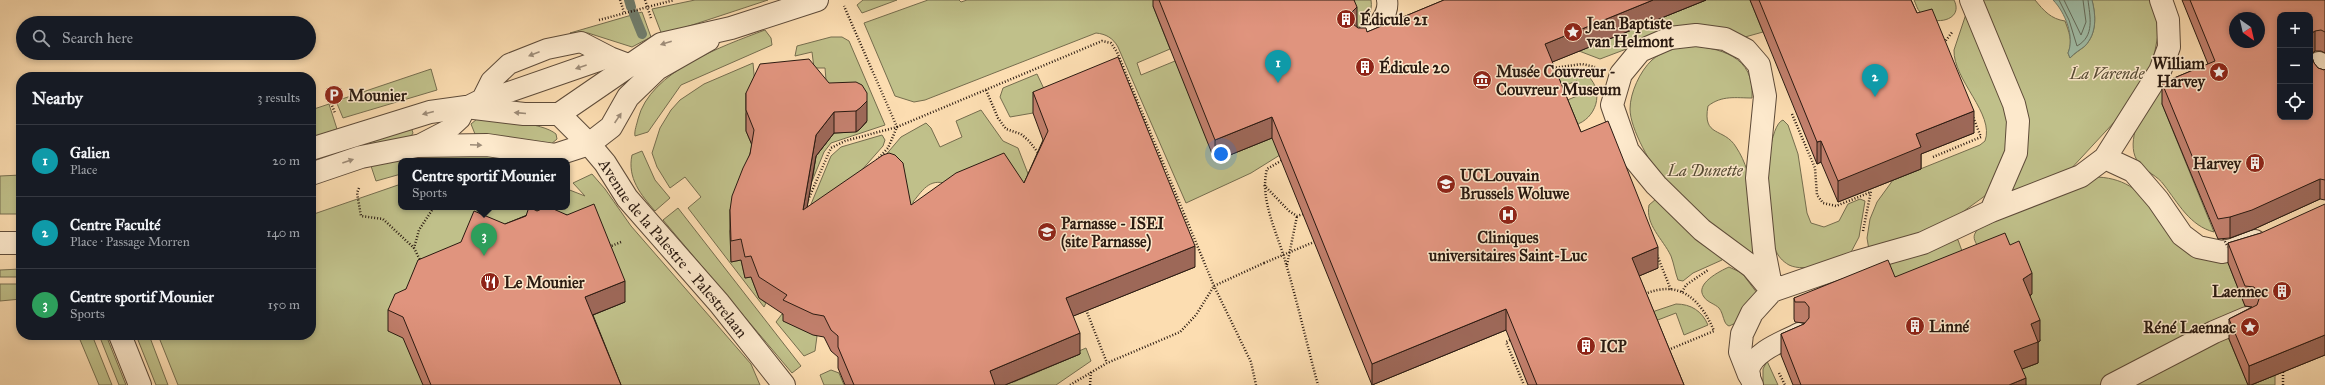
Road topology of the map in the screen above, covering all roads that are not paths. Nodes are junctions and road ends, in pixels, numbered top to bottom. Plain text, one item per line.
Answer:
1 (818, 0) edge
2 (1387, 0) edge
3 (1971, 0) edge
4 (2161, 0) edge
5 (731, 28) junction
6 (1362, 39) edge
7 (610, 57) junction
8 (631, 64) junction
9 (474, 103) junction
10 (559, 114) junction
11 (589, 144) junction
12 (417, 146) junction
13 (316, 147) edge
14 (2105, 158) junction
15 (316, 172) edge
16 (1991, 211) junction
17 (2275, 232) edge
18 (0, 243) edge
19 (16, 243) edge
20 (1772, 291) junction
21 (2246, 318) edge
22 (1799, 333) edge
23 (122, 340) edge
24 (1751, 380) edge
25 (140, 385) edge
26 (784, 385) edge
27 (2112, 385) edge

1 - 5 street
2 - 6 lane
3 - 16 street
4 - 14 street
5 -> 8 street
11 -> 5 street
7 - 8 lane
7 -> 9 lane
7 -> 9 lane
8 - 10 street
10 -> 9 street
9 - 12 lane
9 -> 13 street
10 - 11 street, Avenue de la Palestre - Palestrelaan
12 -> 11 street
11 - 26 street, Avenue de la Palestre - Palestrelaan
15 -> 12 street
14 - 16 street
14 - 17 street
16 - 20 street
18 - 19 street
20 - 20 street
20 - 24 street
21 - 27 street
22 - 24 lane
23 - 25 street

